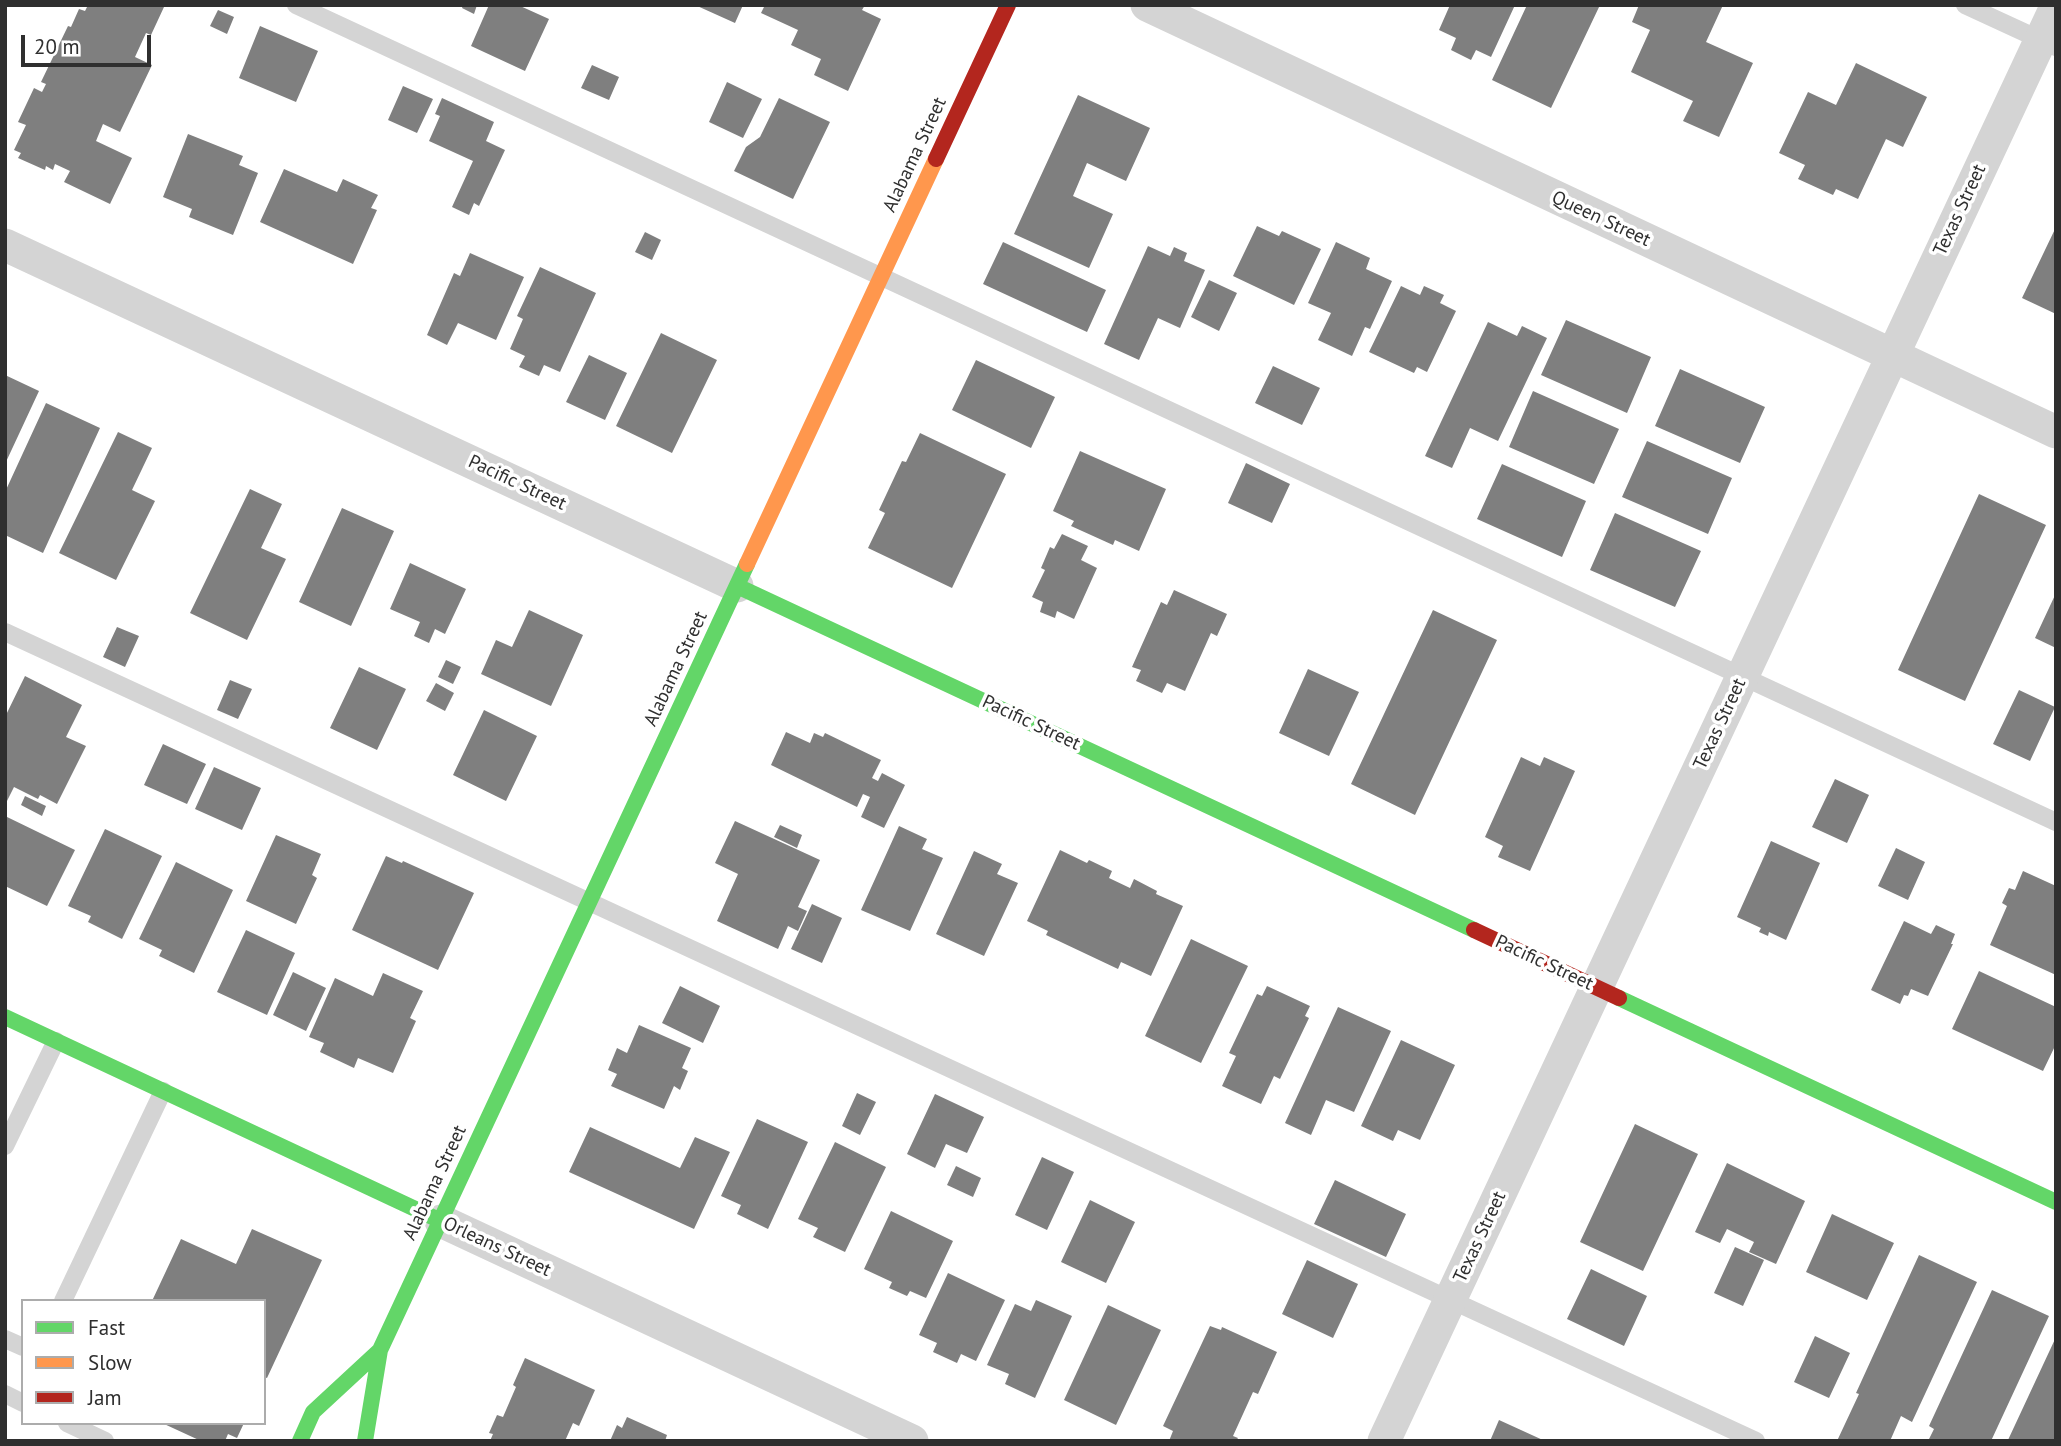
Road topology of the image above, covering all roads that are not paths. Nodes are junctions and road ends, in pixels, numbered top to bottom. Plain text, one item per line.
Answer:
1 (296, 5) edge
2 (1008, 5) edge
3 (1147, 5) edge
4 (1965, 5) edge
5 (2056, 7) edge
6 (2048, 44) edge
7 (5, 245) edge
8 (883, 274) junction
9 (1892, 355) junction
10 (2056, 432) edge
11 (737, 586) junction
12 (5, 632) edge
13 (1743, 674) junction
14 (2056, 822) edge
15 (589, 902) junction
16 (1597, 988) junction
17 (5, 1017) edge
18 (56, 1041) junction
19 (163, 1091) junction
20 (5, 1146) edge
21 (2056, 1202) edge
22 (441, 1221) junction
23 (1451, 1298) junction
24 (64, 1299) edge
25 (5, 1339) edge
26 (21, 1347) edge
27 (380, 1350) junction
28 (5, 1394) edge
29 (21, 1402) edge
30 (71, 1425) edge
31 (105, 1441) edge
32 (300, 1441) edge
33 (365, 1441) edge
34 (912, 1441) edge
35 (1384, 1441) edge
36 (1756, 1441) edge

1 - 8 lane
2 - 8 main road, Alabama Street
3 - 9 street, Queen Street
4 - 6 lane
5 - 6 street, Texas Street
6 - 9 street, Texas Street
7 - 11 street, Pacific Street
8 - 11 main road, Alabama Street
8 - 13 lane
9 - 10 street, Queen Street
9 - 13 street, Texas Street
11 - 15 main road, Alabama Street
11 - 16 main road, Pacific Street
12 - 15 lane
13 - 14 lane
13 - 16 street, Texas Street
15 - 22 main road, Alabama Street
15 - 23 lane
16 - 21 main road, Pacific Street
16 - 23 street, Texas Street
17 - 18 main road, Orleans Street
18 - 19 main road, Orleans Street
18 - 20 lane
19 - 22 main road, Orleans Street
19 - 24 lane
22 - 27 main road, Alabama Street
22 - 34 street, Orleans Street
23 - 35 street, Texas Street
23 - 36 lane
25 - 26 lane
27 - 32 main road, Alabama Street
27 - 33 main road, Alabama Street
28 - 29 lane
30 - 31 lane

